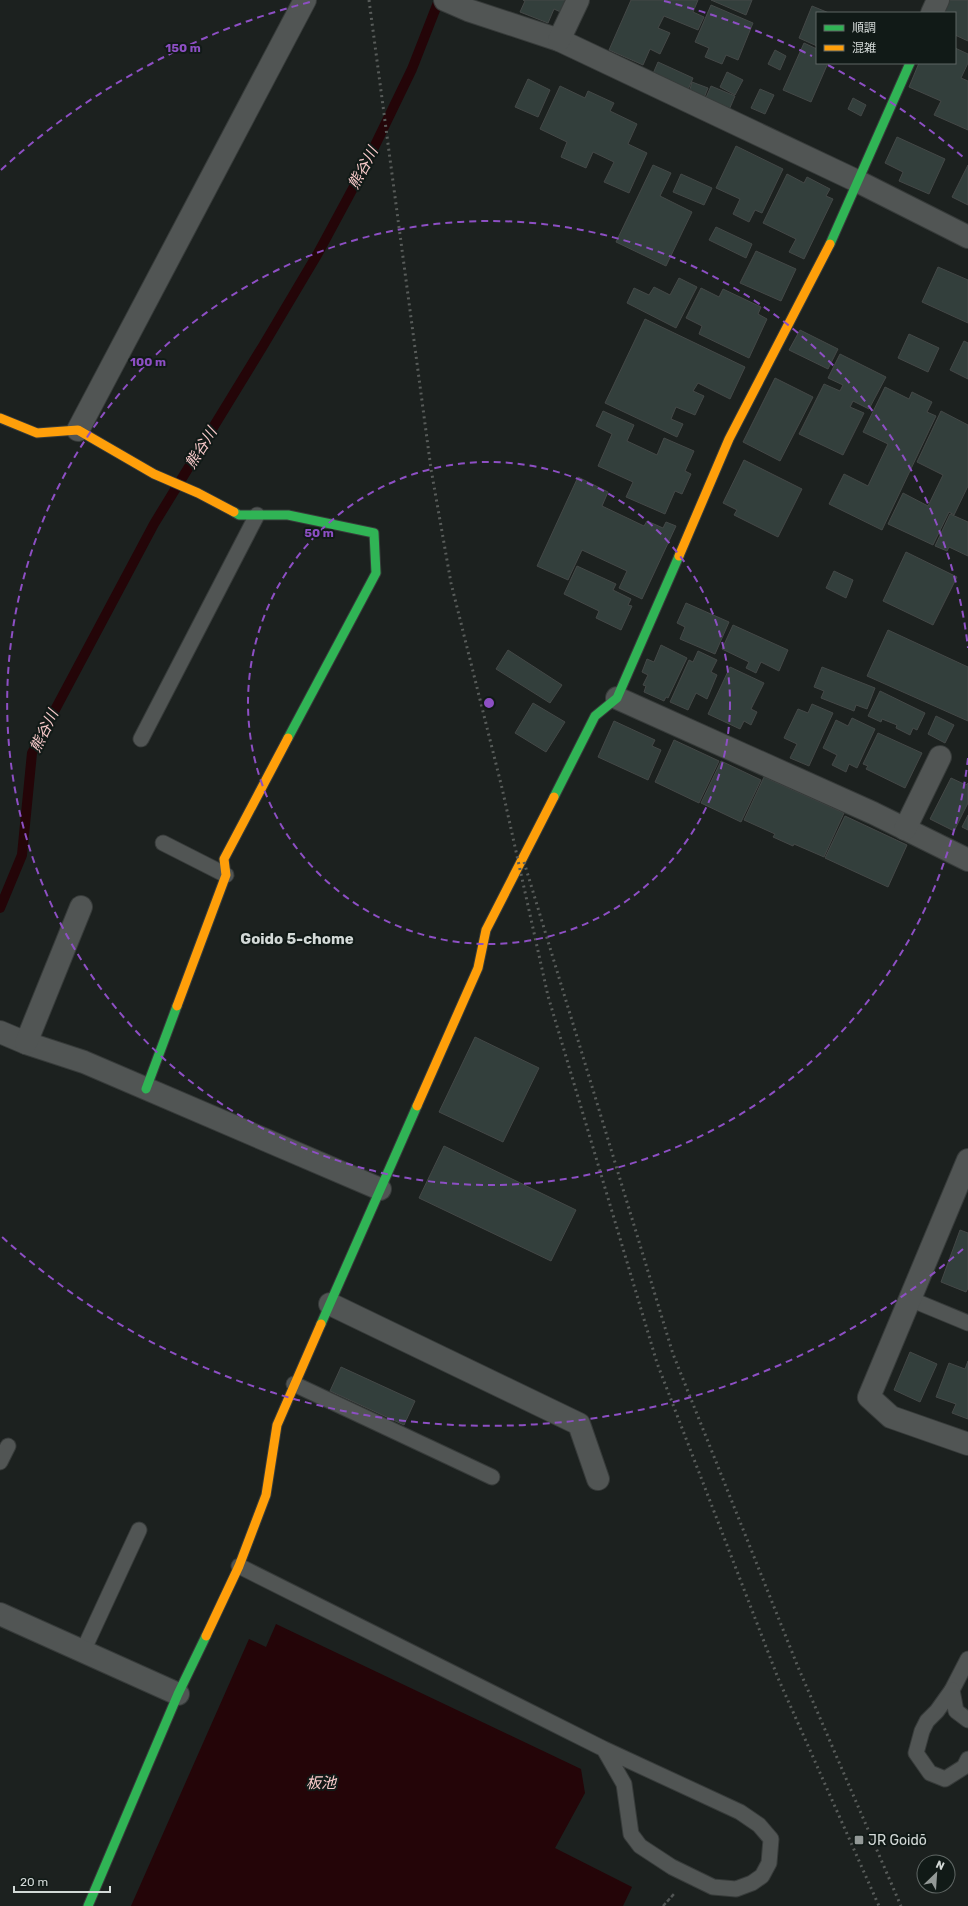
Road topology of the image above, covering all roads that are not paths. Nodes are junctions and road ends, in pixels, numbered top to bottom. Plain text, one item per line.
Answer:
1 (305, 0) edge
2 (445, 0) edge
3 (578, 0) edge
4 (938, 0) edge
5 (932, 12) edge
6 (559, 40) junction
7 (910, 64) edge
8 (857, 181) junction
9 (968, 237) edge
10 (0, 418) edge
11 (78, 430) junction
12 (257, 515) junction
13 (617, 698) junction
14 (141, 739) dead end
15 (940, 757) dead end
16 (905, 829) junction
17 (163, 843) dead end
18 (968, 860) edge
19 (226, 874) junction
20 (81, 907) dead end
21 (0, 1032) edge
22 (26, 1043) junction
23 (146, 1089) junction
24 (968, 1160) edge
25 (380, 1189) junction
26 (910, 1300) junction
27 (330, 1304) junction
28 (968, 1323) edge
29 (294, 1384) junction
30 (968, 1444) edge
31 (8, 1446) dead end
32 (0, 1462) edge
33 (492, 1477) dead end
34 (598, 1479) dead end
35 (139, 1530) dead end
36 (239, 1566) junction
37 (0, 1614) edge
38 (84, 1651) junction
39 (968, 1659) edge
40 (952, 1690) junction
41 (178, 1694) junction
42 (968, 1720) edge
43 (604, 1749) junction
44 (967, 1765) edge
45 (88, 1906) edge

1 - 11 street
2 - 6 street
3 - 6 street
4 - 5 street
6 - 8 street
7 - 8 street
8 - 9 street
8 - 13 street
10 - 11 street
11 - 12 street
12 - 14 lane
12 - 19 street
13 - 16 street
13 - 25 street
15 - 16 street
16 - 18 street
17 - 19 lane
19 - 23 street
20 - 22 street
21 - 22 street
22 - 23 street
23 - 25 street
24 - 26 street
25 - 27 street
26 - 28 lane
26 - 30 street
27 - 29 street
27 - 34 street
29 - 33 lane
29 - 36 street
31 - 32 lane
35 - 38 lane
36 - 41 street
36 - 43 lane
37 - 38 street
38 - 41 street
39 - 40 lane
40 - 42 lane
40 - 44 lane
41 - 45 street
43 - 43 lane

